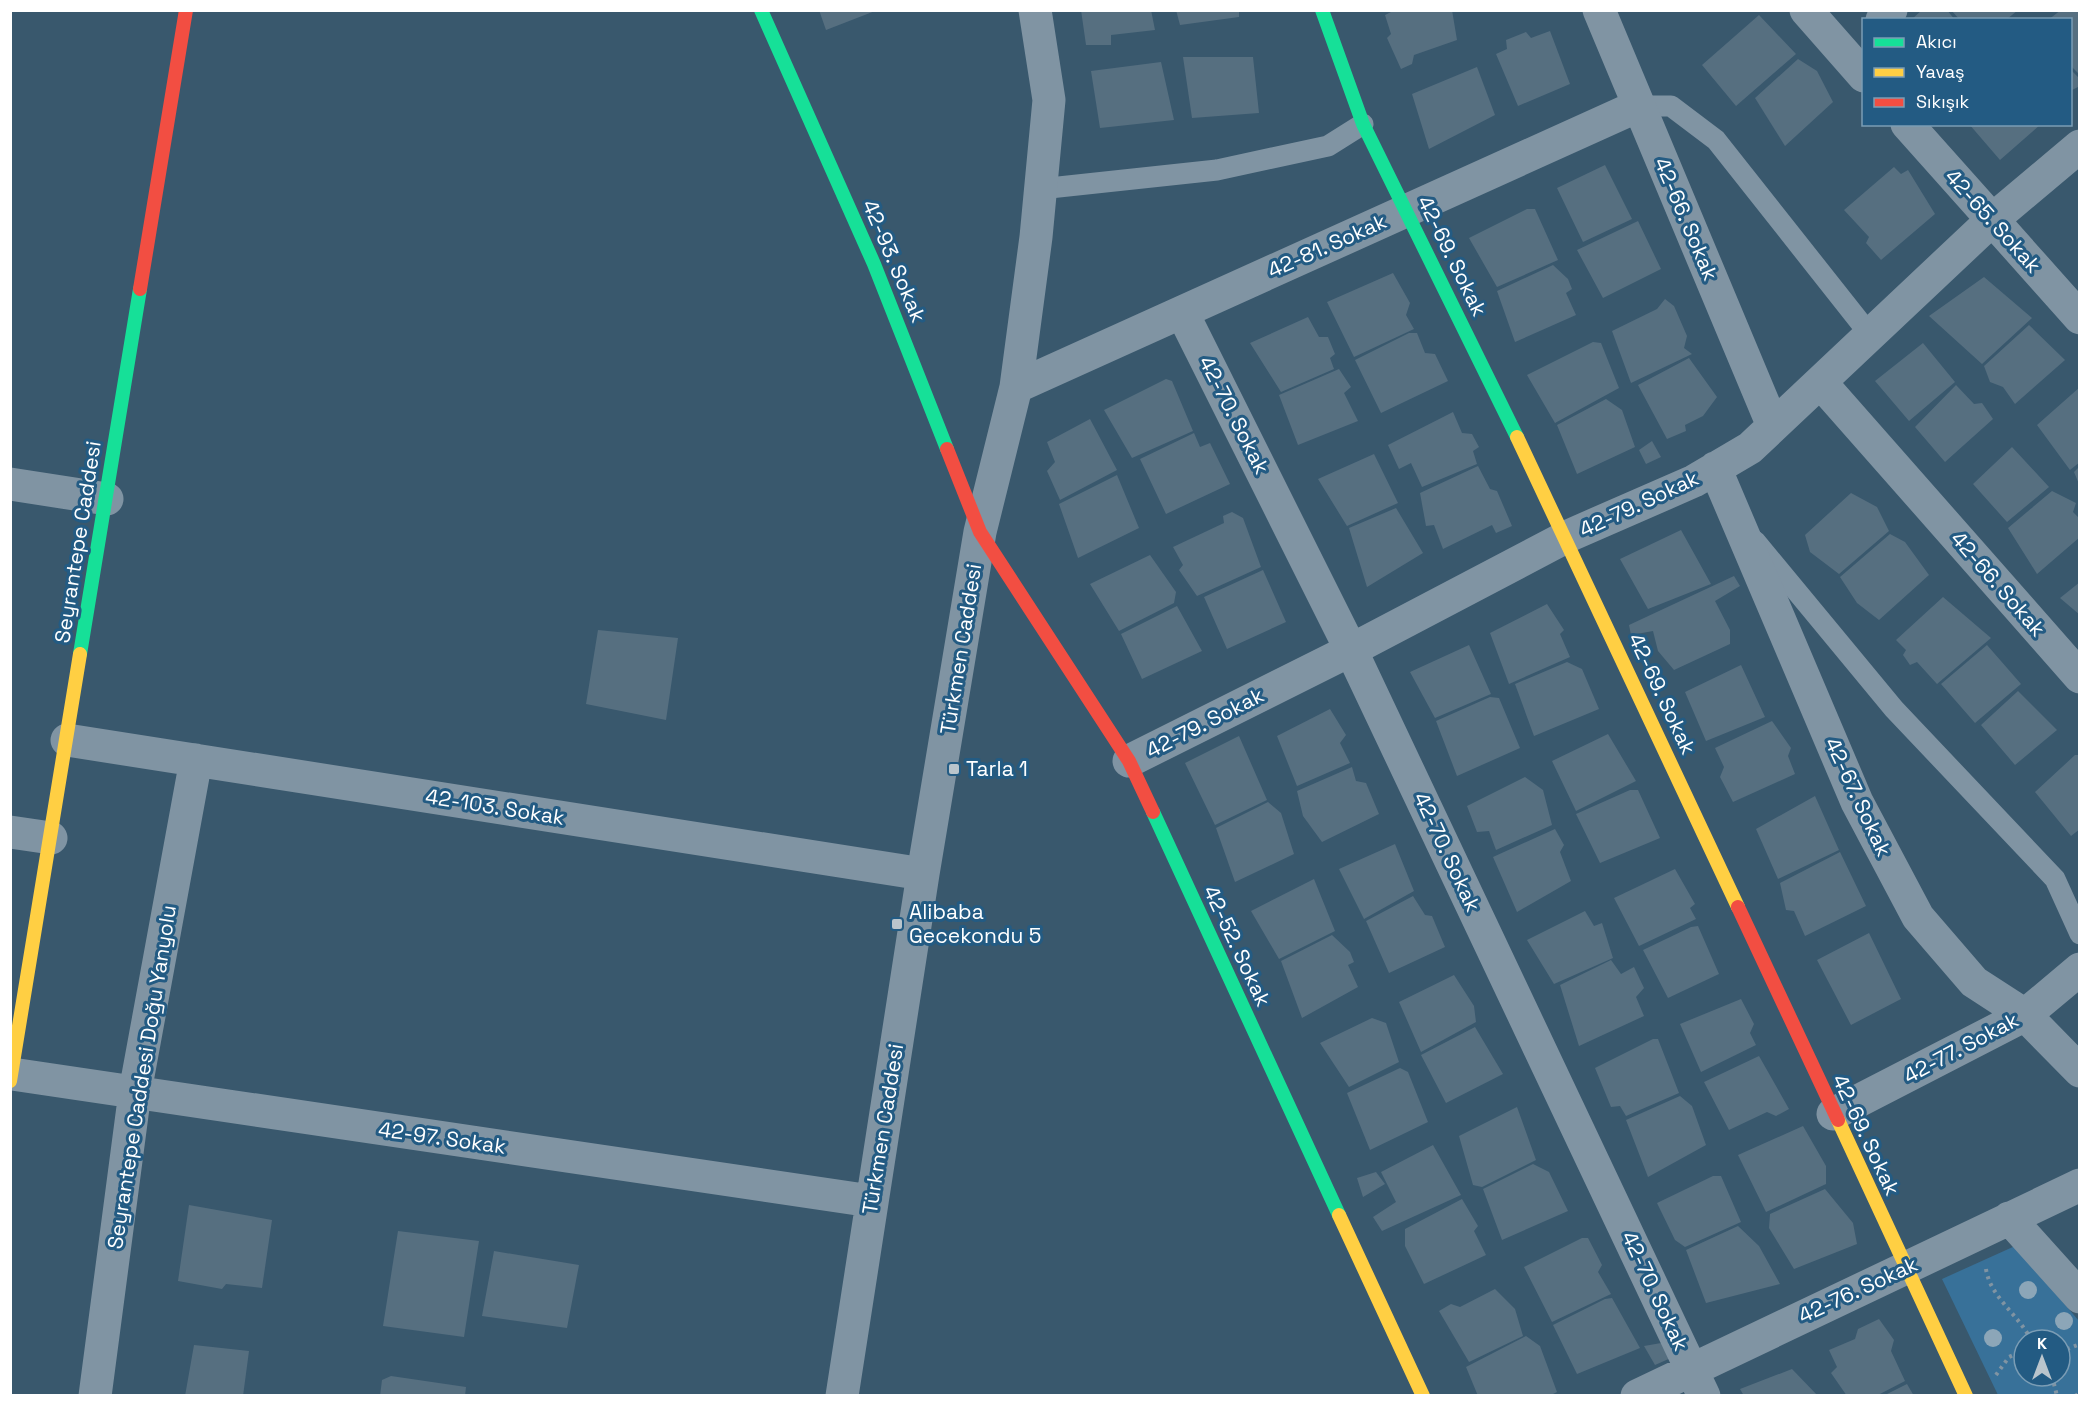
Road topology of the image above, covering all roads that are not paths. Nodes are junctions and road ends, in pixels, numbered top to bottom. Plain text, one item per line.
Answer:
1 (186, 10) edge
2 (761, 10) edge
3 (1035, 10) edge
4 (1322, 10) edge
5 (1599, 10) edge
6 (1806, 10) edge
7 (1857, 55) edge
8 (1638, 106) junction
9 (1363, 124) junction
10 (1909, 126) edge
11 (2079, 146) edge
12 (1040, 189) junction
13 (1407, 210) junction
14 (1992, 220) junction
15 (1182, 312) junction
16 (2079, 318) edge
17 (1871, 336) junction
18 (1821, 383) junction
19 (1016, 387) junction
20 (1773, 426) junction
21 (1715, 468) junction
22 (10, 484) edge
23 (107, 499) junction
24 (1736, 518) junction
25 (980, 532) junction
26 (1566, 537) junction
27 (1351, 650) junction
28 (2079, 677) edge
29 (67, 740) junction
30 (196, 760) junction
31 (1129, 761) junction
32 (10, 832) edge
33 (51, 838) junction
34 (923, 874) junction
35 (2079, 934) edge
36 (2079, 969) edge
37 (2025, 1015) junction
38 (2079, 1071) edge
39 (11, 1078) edge
40 (135, 1092) junction
41 (1833, 1114) junction
42 (2079, 1185) edge
43 (872, 1201) junction
44 (1995, 1225) junction
45 (1905, 1268) junction
46 (2079, 1297) edge
47 (1698, 1382) edge
48 (95, 1395) edge
49 (842, 1395) edge
50 (1423, 1395) edge
51 (1637, 1395) edge
52 (1966, 1395) edge

1 - 23 street, Seyrantepe Caddesi
2 - 25 street, 42-93. Sokak
3 - 12 street, Türkmen Caddesi
4 - 9 street, 42-69. Sokak
5 - 8 street, 42-66. Sokak
6 - 7 street
8 - 13 street, 42-81. Sokak
8 - 17 lane
8 - 20 street, 42-66. Sokak
9 - 12 lane
9 - 13 street, 42-69. Sokak
10 - 14 street, 42-65. Sokak
11 - 14 street, 42-79. Sokak
12 - 19 street, Türkmen Caddesi
13 - 15 street, 42-81. Sokak
13 - 26 street, 42-69. Sokak
14 - 16 street, 42-65. Sokak
14 - 17 street, 42-79. Sokak
15 - 19 street, 42-81. Sokak
15 - 27 street, 42-70. Sokak
17 - 18 street, 42-79. Sokak
18 - 20 street, 42-79. Sokak
18 - 28 street, 42-66. Sokak
19 - 25 street, Türkmen Caddesi
20 - 21 street, 42-79. Sokak
21 - 24 street, 42-67. Sokak
21 - 26 street, 42-79. Sokak
22 - 23 street
23 - 29 street, Seyrantepe Caddesi
24 - 35 lane
24 - 37 street, 42-67. Sokak
25 - 31 street, 42-52. Sokak
25 - 34 street, Türkmen Caddesi
26 - 27 street, 42-79. Sokak
26 - 41 street, 42-69. Sokak
27 - 31 street, 42-79. Sokak
27 - 47 street, 42-70. Sokak
29 - 30 street, 42-103. Sokak
29 - 33 street, Seyrantepe Caddesi
30 - 34 street, 42-103. Sokak
30 - 40 street, Seyrantepe Caddesi Doğu Yanyolu
31 - 50 street, 42-52. Sokak
32 - 33 street
33 - 39 street, Seyrantepe Caddesi
34 - 43 street, Türkmen Caddesi
36 - 37 street, 42-77. Sokak
37 - 38 street, 42-67. Sokak
37 - 41 street, 42-77. Sokak
39 - 40 street, 42-97. Sokak
40 - 43 street, 42-97. Sokak
40 - 48 street, Seyrantepe Caddesi Doğu Yanyolu
41 - 45 street, 42-69. Sokak
42 - 44 street, 42-76. Sokak
43 - 49 street, Türkmen Caddesi
44 - 45 street, 42-76. Sokak
44 - 46 street
45 - 47 street, 42-76. Sokak
45 - 52 street, 42-69. Sokak
47 - 51 street, 42-76. Sokak

